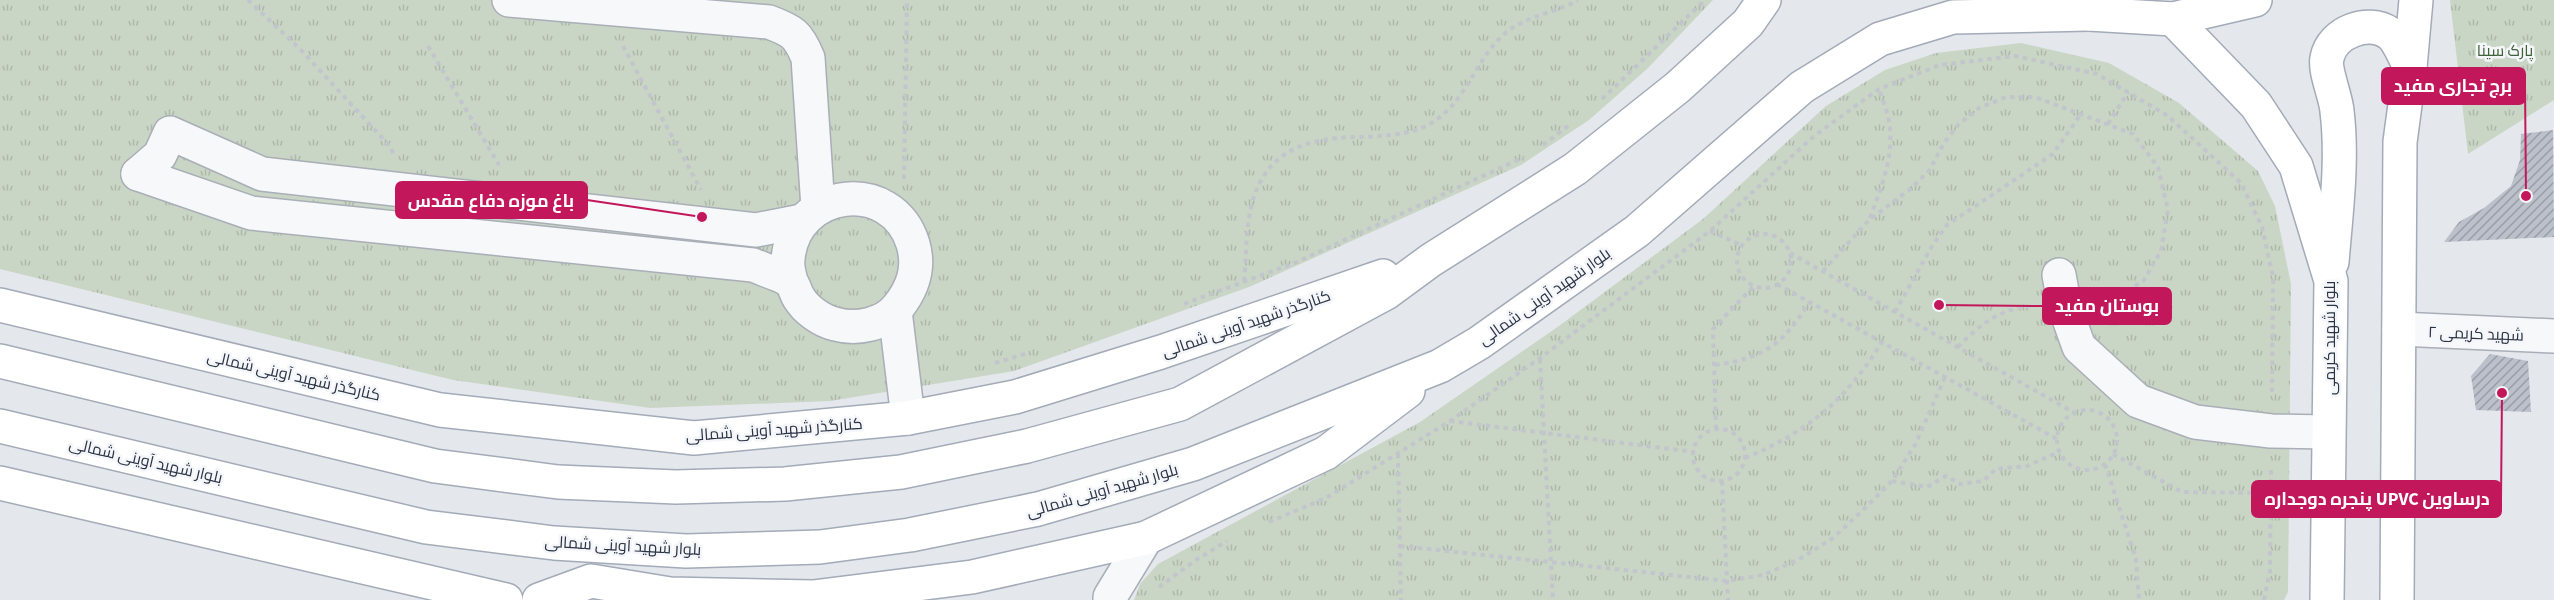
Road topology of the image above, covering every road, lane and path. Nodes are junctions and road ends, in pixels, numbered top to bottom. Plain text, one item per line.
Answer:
1 (248, 0) edge
2 (508, 0) edge
3 (907, 0) edge
4 (1578, 0) edge
5 (1705, 0) edge
6 (1764, 0) edge
7 (2047, 0) edge
8 (2255, 0) edge
9 (2416, 0) edge
10 (603, 8) junction
11 (2089, 14) junction
12 (2173, 19) junction
13 (428, 46) dead end
14 (2410, 68) junction
15 (1879, 89) junction
16 (2128, 92) junction
17 (1600, 101) dead end
18 (2081, 114) junction
19 (1574, 122) dead end
20 (2108, 124) junction
21 (1540, 147) dead end
22 (1531, 154) dead end
23 (418, 192) junction
24 (522, 204) junction
25 (810, 214) junction
26 (1869, 220) junction
27 (720, 226) junction
28 (1710, 231) junction
29 (910, 233) junction
30 (1742, 245) junction
31 (1790, 253) junction
32 (1431, 260) junction
33 (1823, 272) junction
34 (2059, 275) dead end
35 (791, 281) junction
36 (1244, 281) junction
37 (2331, 281) junction
38 (1777, 284) junction
39 (1754, 286) junction
40 (1809, 302) junction
41 (0, 305) edge
42 (1180, 306) dead end
43 (895, 311) junction
44 (1895, 312) junction
45 (2067, 313) junction
46 (2398, 330) junction
47 (2554, 336) edge
48 (1882, 342) junction
49 (1958, 347) junction
50 (1036, 351) dead end
51 (1540, 358) junction
52 (0, 361) edge
53 (991, 364) dead end
54 (1715, 365) junction
55 (1440, 366) junction
56 (1945, 377) junction
57 (2075, 413) junction
58 (908, 418) junction
59 (1450, 422) junction
60 (0, 426) edge
61 (1716, 429) junction
62 (2271, 431) junction
63 (2328, 432) junction
64 (1545, 433) junction
65 (2057, 439) junction
66 (1694, 452) junction
67 (2059, 452) junction
68 (1398, 454) junction
69 (2113, 454) junction
70 (1745, 458) junction
71 (2105, 464) junction
72 (1722, 481) junction
73 (1892, 481) junction
74 (0, 483) edge
75 (2270, 493) junction
76 (1261, 525) dead end
77 (1146, 538) junction
78 (1231, 539) dead end
79 (1400, 546) junction
80 (2328, 562) junction
81 (1551, 564) junction
82 (1727, 580) junction
83 (1155, 593) dead end
84 (506, 600) edge
85 (539, 600) edge
86 (1110, 600) edge
87 (1401, 600) edge
88 (1553, 600) edge
89 (1728, 600) edge
90 (2139, 600) edge
91 (2264, 600) edge
92 (2312, 600) edge
93 (2327, 600) edge
94 (2397, 600) edge

1 - 23 path
2 - 10 street
3 - 29 path
4 - 36 path
5 - 17 path
6 - 32 main road
7 - 11 main road
8 - 12 main road
9 - 14 main road
10 - 25 street
10 - 27 path
11 - 12 main road
11 - 55 main road, بلوار شهید آوینی شمالی
12 - 37 main road, بلوار شهید کریمی
13 - 24 path
14 - 37 main road
14 - 46 main road
15 - 16 path
15 - 26 path
15 - 28 path
16 - 20 path
16 - 62 path
18 - 20 path
18 - 26 path
18 - 44 path
19 - 21 path
20 - 45 path
22 - 36 path
23 - 24 street
23 - 35 street
24 - 27 street
25 - 27 street
25 - 29 street
25 - 35 street
26 - 33 path
28 - 30 path
28 - 51 path
29 - 43 street
30 - 31 path
30 - 39 path
31 - 33 path
31 - 38 path
32 - 52 main road
32 - 58 main road, کنارگذر شهید آوینی شمالی
33 - 44 path
34 - 45 street
35 - 43 street
36 - 42 path
37 - 63 main road, بلوار شهید کریمی
38 - 39 path
38 - 40 path
39 - 54 path
40 - 48 path
40 - 54 path
41 - 58 main road, کنارگذر شهید آوینی شمالی
43 - 58 street
44 - 49 path
45 - 49 path
45 - 62 street
46 - 47 street, شهید کریمی ۲
46 - 94 main road
48 - 56 path
48 - 70 path
49 - 57 path
50 - 53 path
51 - 59 path
51 - 64 path
54 - 61 path
55 - 60 main road, بلوار شهید آوینی شمالی
55 - 77 main road
56 - 65 path
56 - 73 path
57 - 65 path
57 - 69 path
59 - 64 path
59 - 68 path
61 - 66 path
61 - 70 path
62 - 63 street
62 - 75 path
63 - 80 main road, بلوار شهید کریمی
64 - 66 path
64 - 81 path
65 - 67 path
66 - 72 path
67 - 71 path
67 - 73 path
68 - 76 path
68 - 79 path
69 - 71 path
69 - 75 path
70 - 72 path
71 - 90 path
72 - 82 path
73 - 82 path
74 - 84 main road
75 - 91 path
77 - 85 main road
77 - 86 street
78 - 83 path
79 - 81 path
79 - 87 path
80 - 92 street
80 - 93 main road, بلوار شهید کریمی
81 - 82 path
81 - 88 path
82 - 89 path

